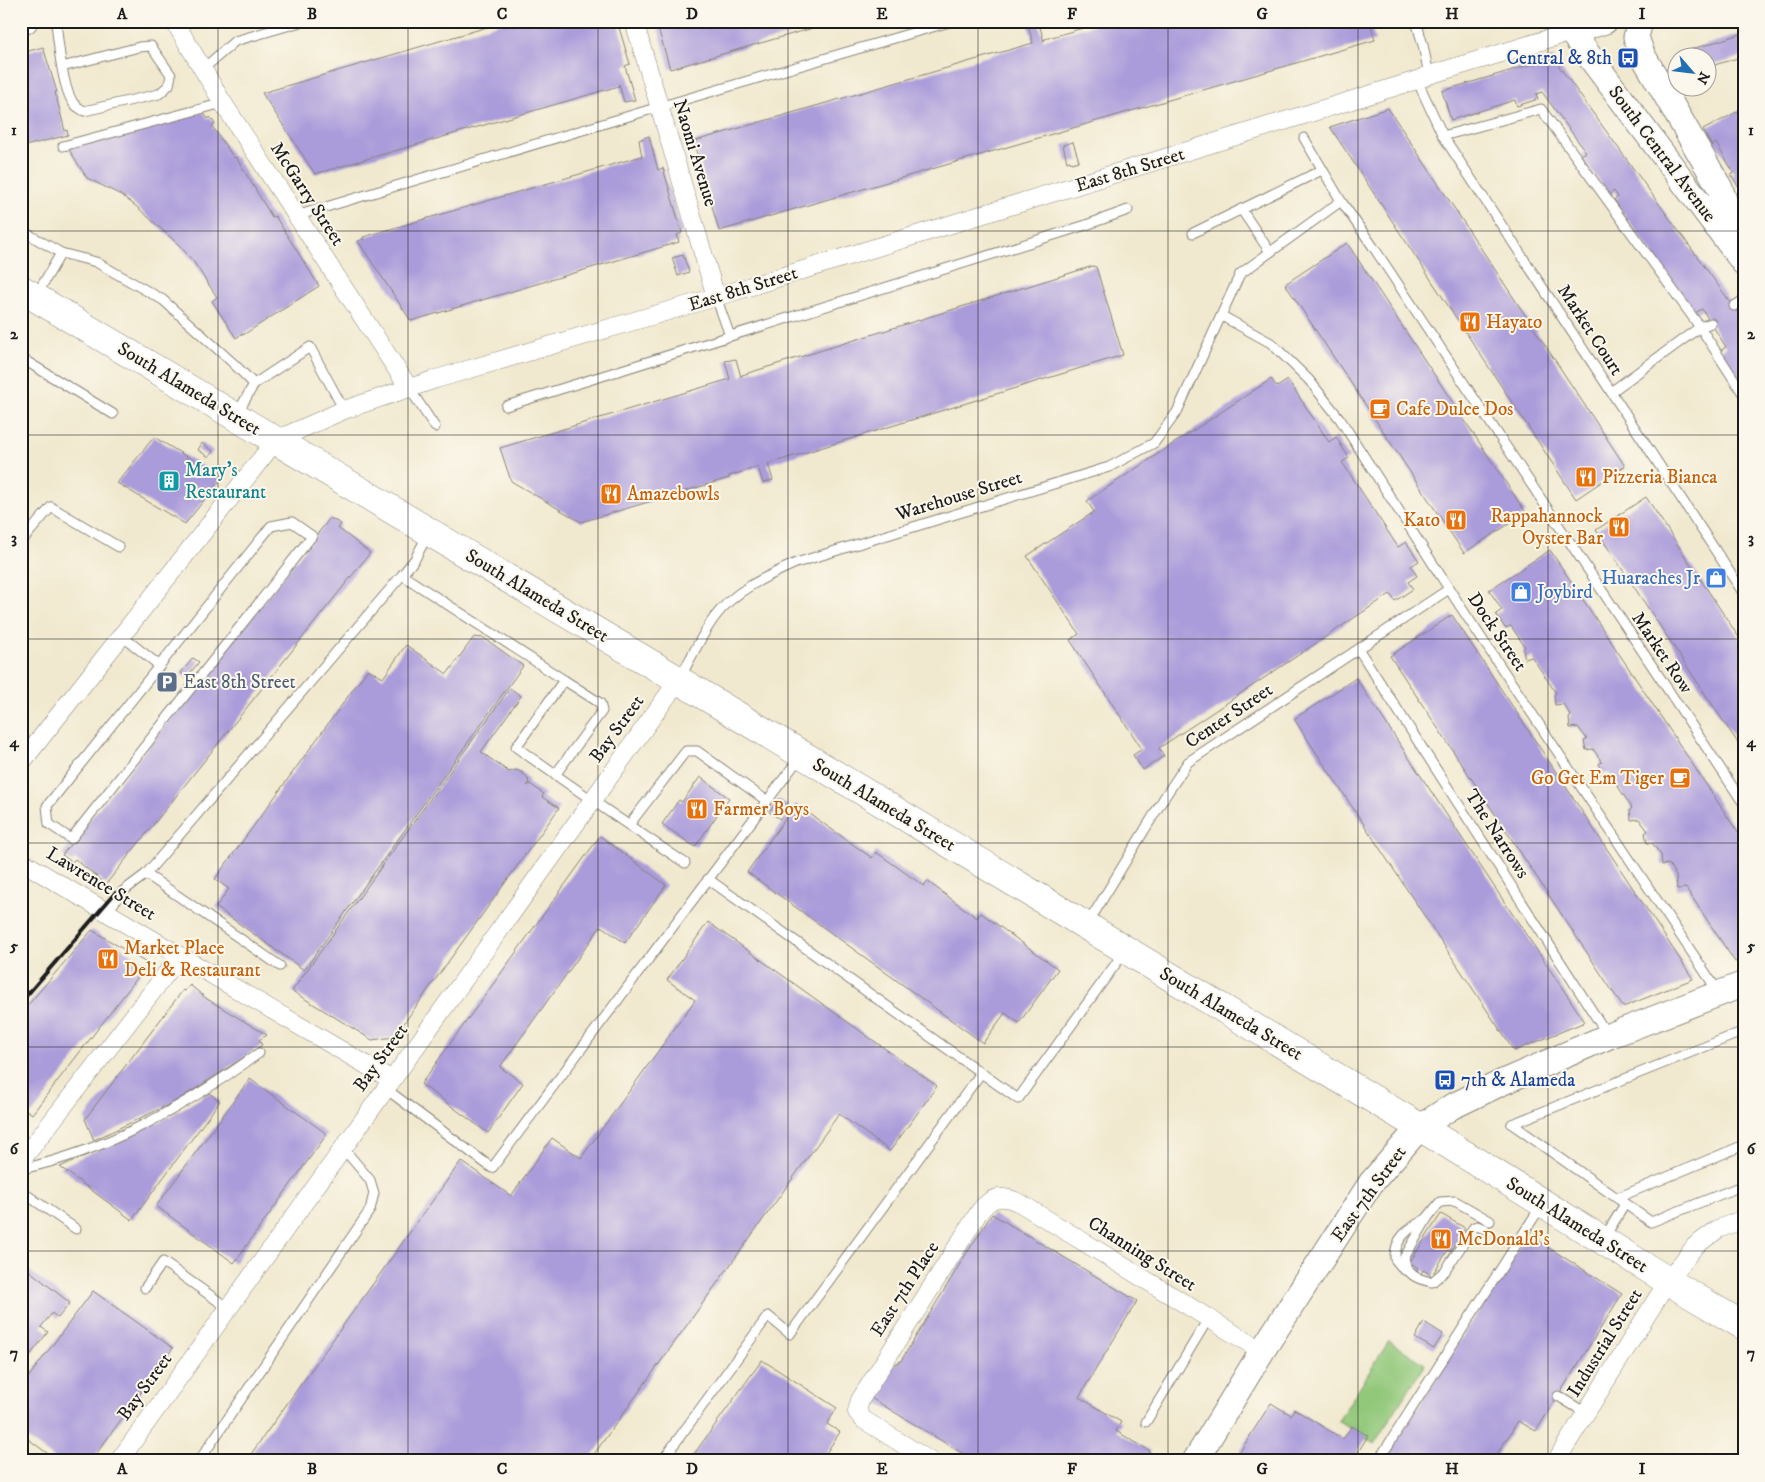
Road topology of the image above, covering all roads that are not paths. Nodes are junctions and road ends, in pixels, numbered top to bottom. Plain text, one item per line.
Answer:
1 (25, 21) edge
2 (56, 21) edge
3 (174, 21) edge
4 (304, 21) edge
5 (634, 21) edge
6 (953, 21) edge
7 (1416, 21) edge
8 (1604, 21) edge
9 (1640, 21) edge
10 (21, 22) edge
11 (1567, 26) edge
12 (62, 67) junction
13 (203, 70) junction
14 (1423, 77) junction
15 (223, 104) junction
16 (659, 106) junction
17 (1443, 136) junction
18 (1304, 138) dead end
19 (63, 146) dead end
20 (1322, 170) junction
21 (1341, 201) junction
22 (1241, 209) junction
23 (1128, 210) dead end
24 (296, 216) junction
25 (21, 230) edge
26 (1193, 233) dead end
27 (1270, 252) junction
28 (61, 253) junction
29 (1744, 261) edge
30 (25, 293) edge
31 (716, 297) junction
32 (1744, 300) edge
33 (1734, 306) dead end
34 (1222, 316) junction
35 (1711, 323) dead end
36 (1700, 327) junction
37 (730, 336) junction
38 (21, 358) edge
39 (254, 384) junction
40 (408, 388) junction
41 (1611, 392) junction
42 (1744, 395) edge
43 (506, 406) dead end
44 (344, 410) junction
45 (113, 414) dead end
46 (235, 416) junction
47 (435, 427) dead end
48 (276, 440) junction
49 (429, 532) junction
50 (21, 542) edge
51 (119, 547) dead end
52 (402, 575) junction
53 (1449, 589) junction
54 (1744, 594) edge
55 (122, 636) junction
56 (1359, 650) junction
57 (160, 666) junction
58 (564, 680) junction
59 (678, 681) junction
60 (802, 755) junction
61 (21, 763) edge
62 (556, 775) junction
63 (592, 801) junction
64 (767, 801) junction
65 (1744, 804) edge
66 (629, 825) junction
67 (21, 860) edge
68 (684, 863) dead end
69 (146, 874) junction
70 (708, 879) junction
71 (107, 912) junction
72 (1086, 927) junction
73 (1125, 950) junction
74 (180, 956) junction
75 (280, 966) dead end
76 (1744, 984) edge
77 (1719, 993) junction
78 (1744, 1031) edge
79 (1609, 1036) junction
80 (259, 1053) dead end
81 (981, 1073) junction
82 (389, 1084) junction
83 (1418, 1128) junction
84 (1744, 1146) edge
85 (343, 1148) junction
86 (21, 1161) edge
87 (21, 1169) edge
88 (1744, 1186) edge
89 (21, 1190) edge
90 (999, 1198) joint
91 (1617, 1198) junction
92 (1542, 1204) junction
93 (1625, 1204) junction
94 (1428, 1217) junction
95 (1744, 1219) edge
96 (76, 1229) dead end
97 (1603, 1241) junction
98 (1410, 1272) junction
99 (1668, 1281) junction
100 (145, 1288) dead end
101 (228, 1308) junction
102 (1208, 1319) junction
103 (1744, 1326) edge
104 (1262, 1351) junction
105 (1558, 1396) dead end
106 (1586, 1414) junction
107 (1146, 1422) dead end
108 (119, 1461) edge
109 (199, 1461) edge
110 (662, 1461) edge
111 (930, 1461) edge
112 (1195, 1461) edge
113 (1378, 1461) edge
114 (1556, 1461) edge

1 - 10 main road
2 - 12 lane
3 - 13 street, McGarry Street
4 - 13 lane
5 - 16 street, Naomi Avenue
6 - 16 lane
7 - 14 lane, Market Court
8 - 11 main road, East 8th Street
9 - 29 main road
11 - 14 street, East 8th Street
11 - 29 main road, South Central Avenue
12 - 12 lane
13 - 15 street, McGarry Street
14 - 17 lane, Market Court
14 - 31 street, East 8th Street
15 - 19 lane
15 - 24 street, McGarry Street
16 - 24 lane
16 - 31 street, Naomi Avenue
17 - 36 lane
17 - 41 lane, Market Court
18 - 20 lane, Market Row
20 - 21 lane, Market Row
20 - 22 lane
21 - 27 lane, Warehouse Street
21 - 65 lane, Market Row
22 - 26 lane
22 - 27 lane
23 - 37 lane
24 - 40 street, McGarry Street
25 - 28 lane
27 - 34 lane, Warehouse Street
28 - 30 lane
28 - 39 lane
30 - 46 main road, South Alameda Street
31 - 37 lane
31 - 40 street, East 8th Street
32 - 33 lane
34 - 53 lane, Dock Street
34 - 59 lane, Warehouse Street
35 - 36 lane
36 - 41 lane
36 - 42 lane
37 - 43 lane
38 - 45 lane
39 - 44 lane
39 - 46 lane
40 - 44 street, East 8th Street
40 - 47 lane
41 - 54 lane, Market Court
44 - 48 street, East 8th Street
46 - 48 main road, South Alameda Street
48 - 49 main road, South Alameda Street
48 - 55 street, East 8th Street
49 - 52 lane
49 - 59 main road, South Alameda Street
50 - 51 lane
52 - 58 lane
52 - 69 lane
53 - 56 lane, Center Street
53 - 77 lane, Dock Street
55 - 57 lane
55 - 61 street, East 8th Street
56 - 72 lane, Center Street
56 - 79 lane, The Narrows
57 - 57 lane
58 - 62 lane
58 - 62 lane
59 - 60 main road, South Alameda Street
59 - 63 street, Bay Street
60 - 64 lane
60 - 72 main road, South Alameda Street
62 - 63 lane
63 - 66 lane
63 - 82 street, Bay Street
64 - 66 lane
64 - 70 lane
66 - 68 lane
67 - 71 street, Lawrence Street
69 - 71 lane
69 - 75 lane
70 - 81 lane
70 - 82 lane
71 - 74 street, Lawrence Street
72 - 73 main road, South Alameda Street
73 - 81 lane
73 - 83 main road, South Alameda Street
74 - 82 street, Lawrence Street
74 - 86 street
76 - 77 main road, East 7th Street
77 - 79 main road, East 7th Street
78 - 91 lane
79 - 83 main road, East 7th Street
80 - 87 lane
81 - 110 lane
82 - 85 street, Bay Street
83 - 92 main road, South Alameda Street
83 - 104 main road, East 7th Street
84 - 91 lane
85 - 101 street, Bay Street
85 - 109 lane
88 - 93 lane
89 - 96 lane
90 - 102 street, Channing Street
90 - 111 street, East 7th Place
91 - 93 lane
92 - 97 main road, South Alameda Street
92 - 113 lane
93 - 97 lane
94 - 98 lane
94 - 98 lane
94 - 98 lane
95 - 99 street, Industrial Street
97 - 99 main road, South Alameda Street
99 - 103 main road, South Alameda Street
99 - 106 street, Industrial Street
100 - 101 lane
101 - 108 street, Bay Street
102 - 104 street, Channing Street
102 - 107 lane
104 - 112 main road, East 7th Street
105 - 106 lane
106 - 114 street, Industrial Street

